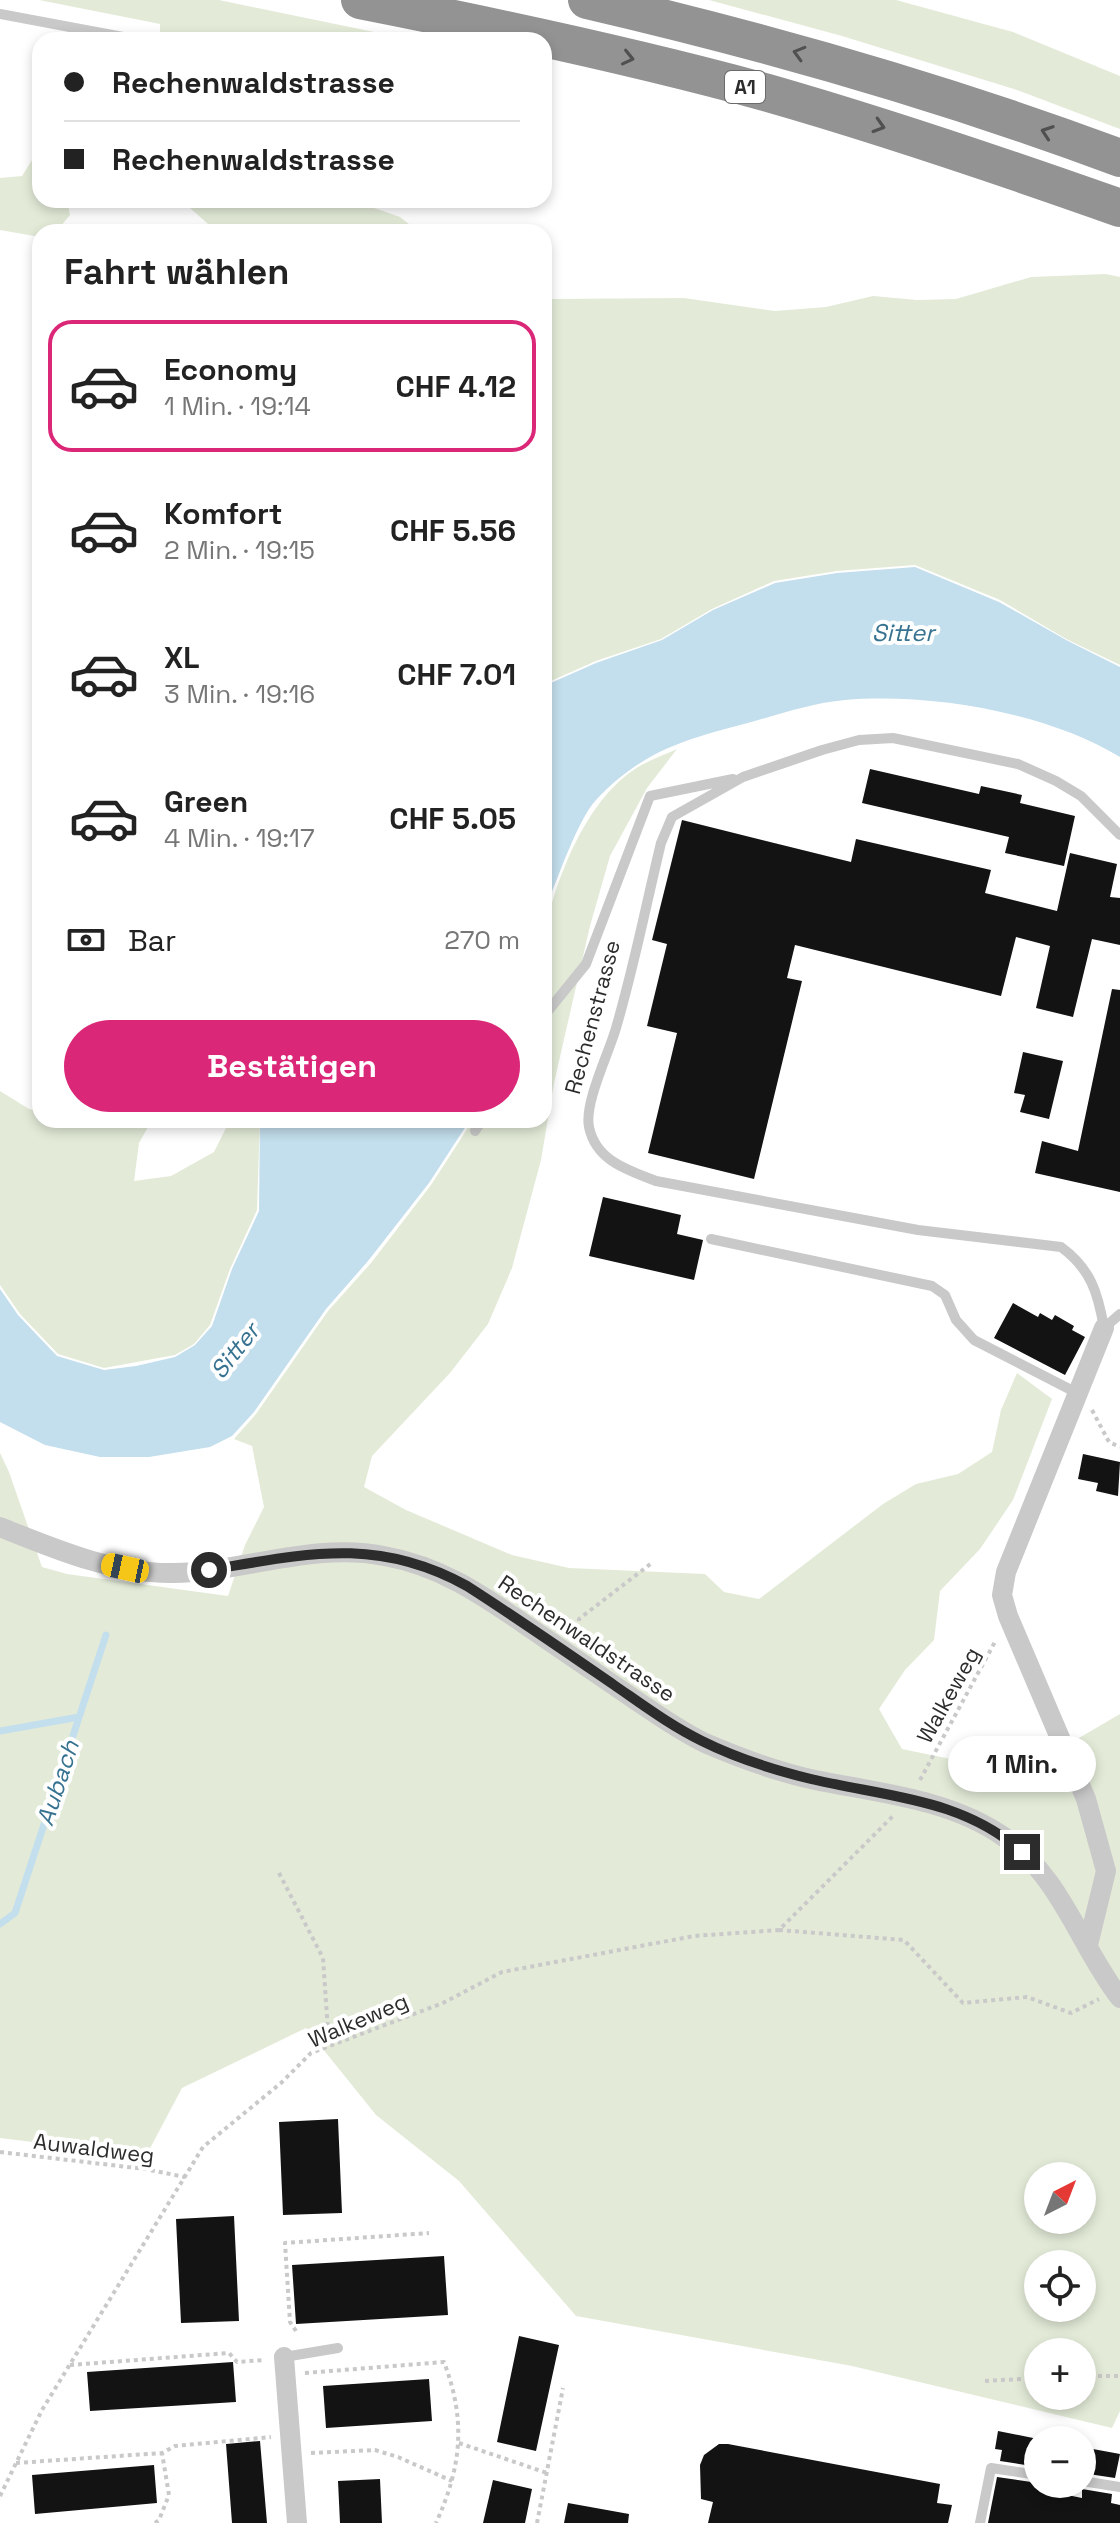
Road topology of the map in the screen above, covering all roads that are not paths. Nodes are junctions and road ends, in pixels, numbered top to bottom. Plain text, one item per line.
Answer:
1 (360, 0) edge
2 (587, 0) edge
3 (0, 14) edge
4 (96, 32) edge
5 (502, 32) edge
6 (555, 44) edge
7 (1120, 158) edge
8 (1120, 208) edge
9 (743, 777) junction
10 (1120, 835) edge
11 (552, 1006) edge
12 (477, 1128) edge
13 (475, 1131) dead end
14 (711, 1239) dead end
15 (1112, 1321) edge
16 (1077, 1393) junction
17 (0, 1527) edge
18 (1088, 1945) junction
19 (1111, 1998) edge
20 (338, 2348) dead end
21 (284, 2357) joint
22 (1024, 2473) edge
23 (1096, 2483) edge
24 (1120, 2487) edge
25 (297, 2523) edge
26 (980, 2523) edge

1 - 5 highway, A1
7 -> 2 highway, A1
3 - 4 lane
6 -> 8 highway, A1
9 - 10 lane, Rechenstrasse
9 - 11 lane
9 - 15 lane, Rechenstrasse
12 - 13 lane
14 - 16 lane
15 - 16 street, Rechenstrasse
16 - 18 street, Rechenstrasse
17 - 18 street, Rechenwaldstrasse
18 - 19 street
20 - 21 lane
21 - 25 street
22 - 26 lane
23 - 24 lane

